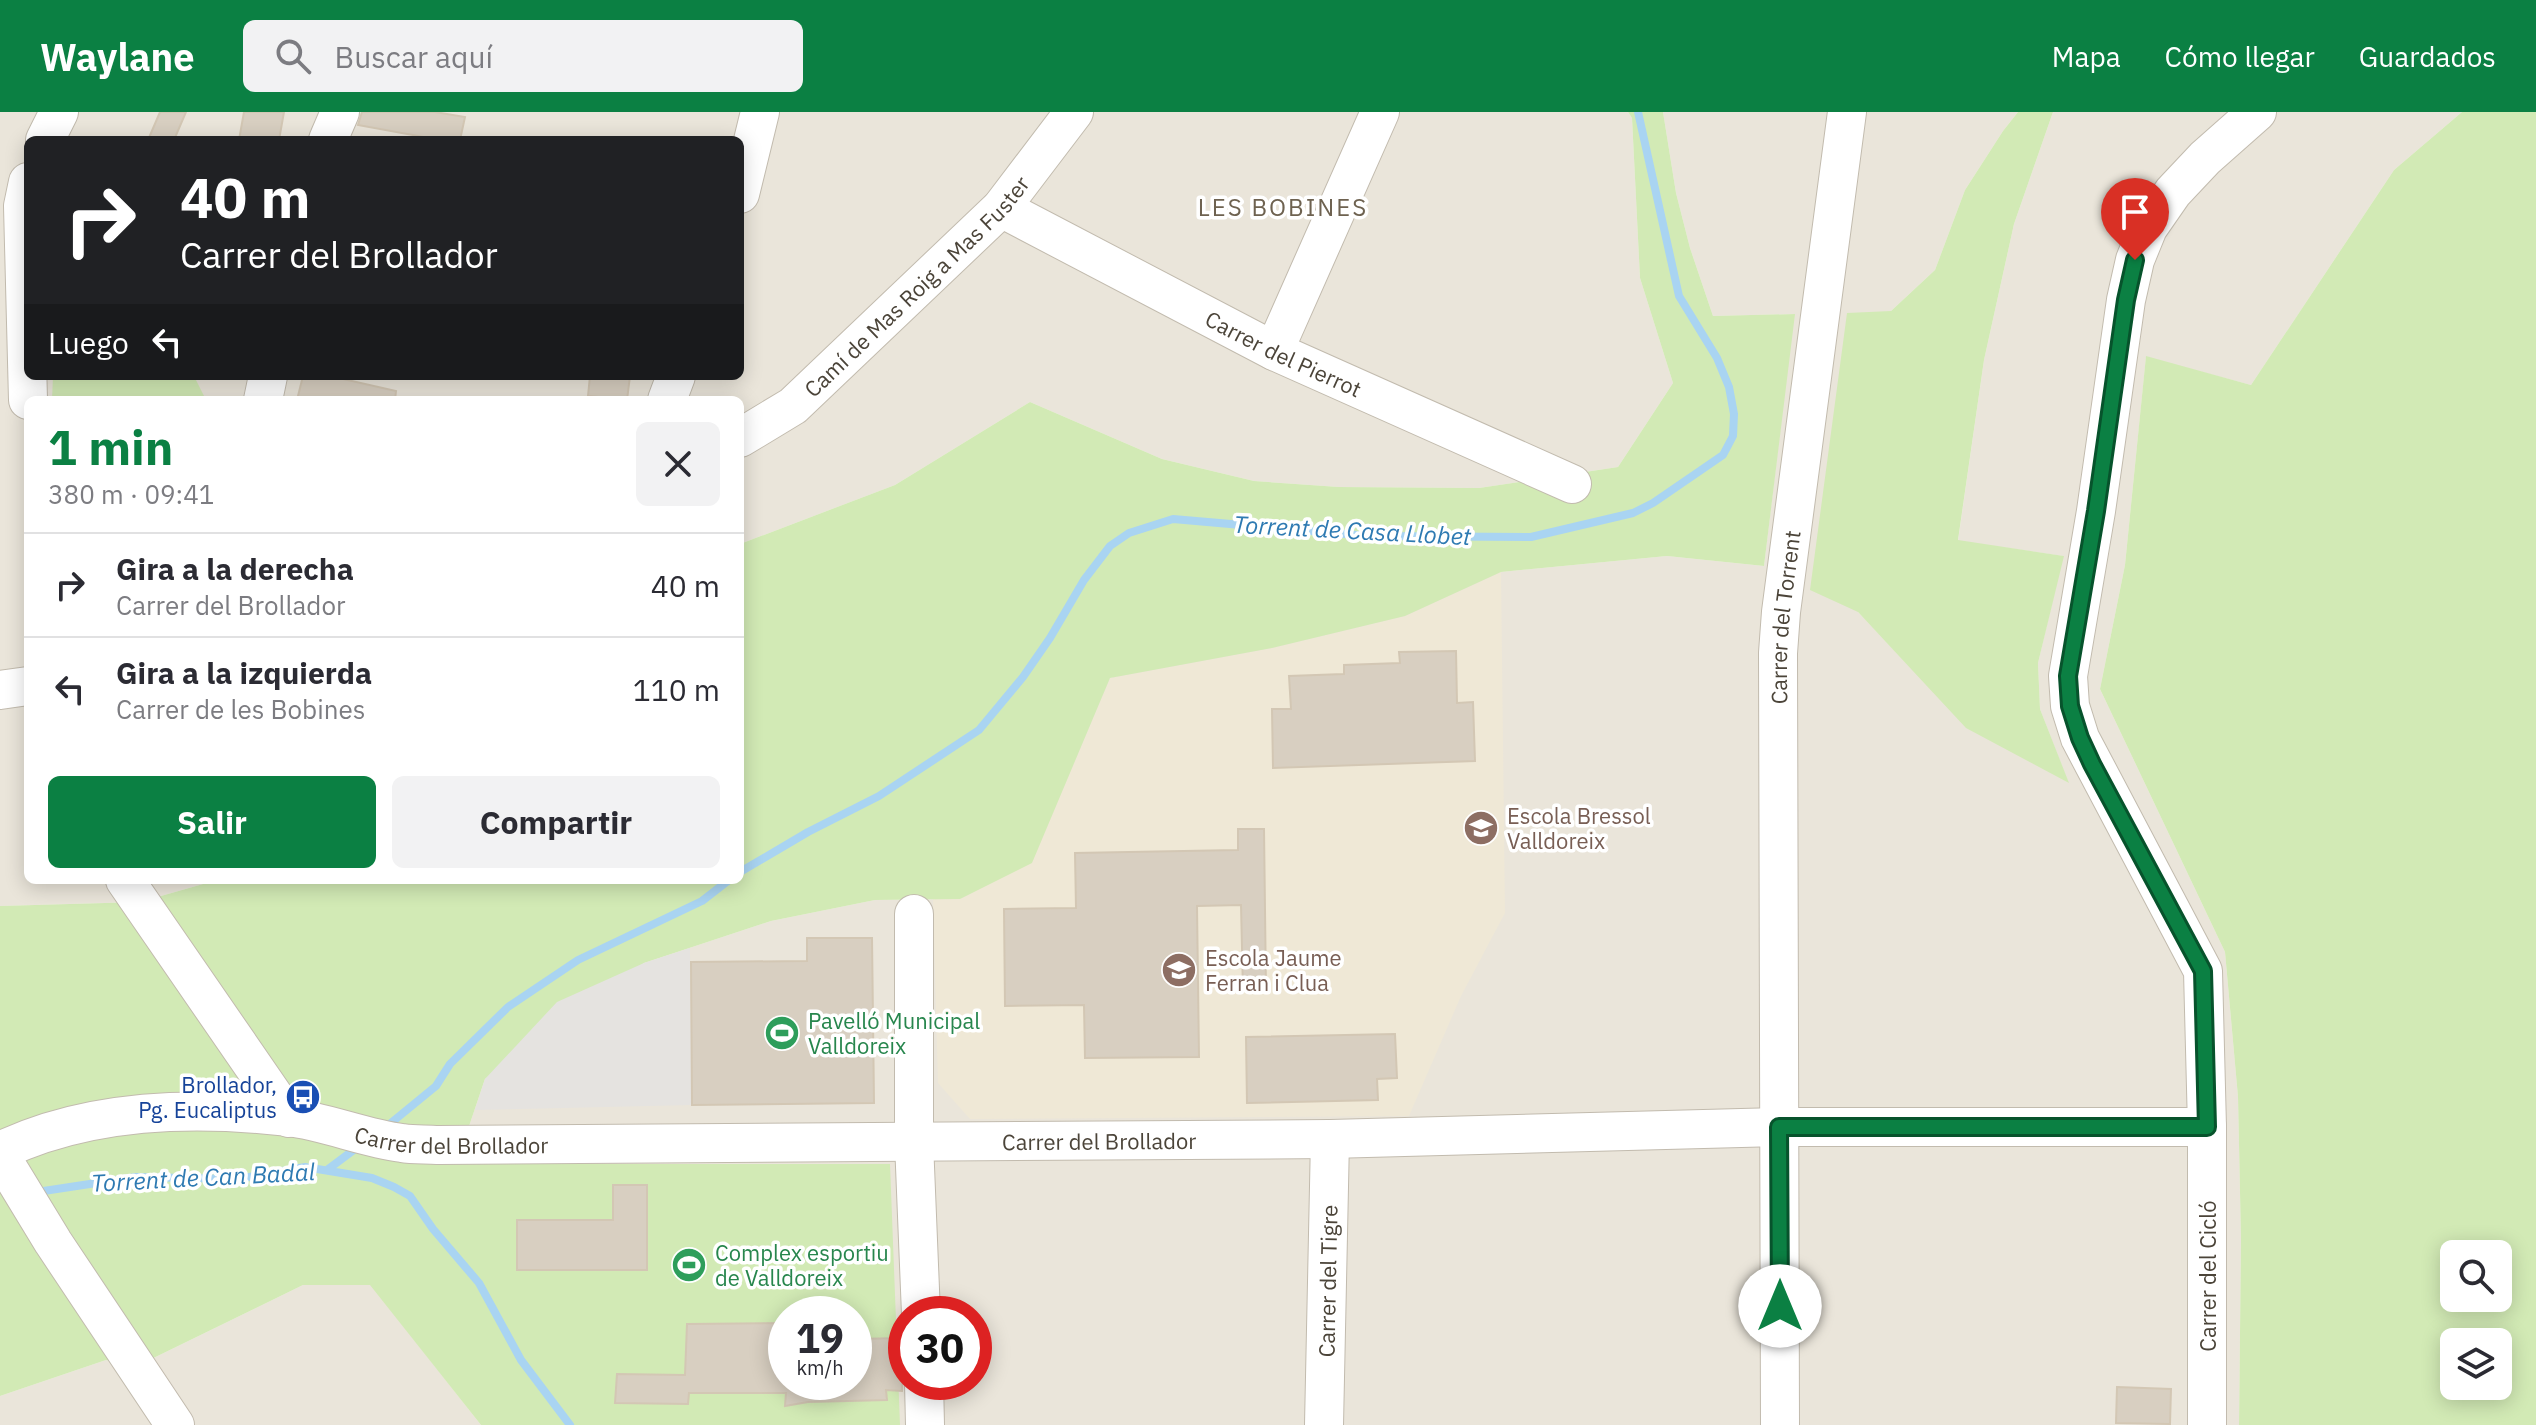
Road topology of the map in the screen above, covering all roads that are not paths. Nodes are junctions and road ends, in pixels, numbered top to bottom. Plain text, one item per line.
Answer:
1 (59, 112) edge
2 (340, 112) edge
3 (760, 112) edge
4 (1074, 112) edge
5 (1380, 112) edge
6 (1847, 112) edge
7 (2257, 112) edge
8 (47, 136) edge
9 (330, 136) edge
10 (744, 178) edge
11 (20, 200) edge
12 (1001, 208) junction
13 (24, 300) edge
14 (1274, 351) junction
15 (744, 436) edge
16 (1572, 484) dead end
17 (24, 687) edge
18 (0, 690) edge
19 (128, 884) edge
20 (914, 914) dead end
21 (289, 1118) junction
22 (1779, 1127) junction
23 (2207, 1127) junction
24 (1330, 1139) junction
25 (914, 1142) junction
26 (0, 1153) edge
27 (920, 1296) edge
28 (924, 1400) edge
29 (175, 1425) edge
30 (925, 1425) edge
31 (1324, 1425) edge
32 (1780, 1425) edge
33 (2207, 1425) edge

1 - 8 street
2 - 9 street
3 - 10 street
4 - 12 street, Camí de Mas Roig a Mas Fuster
5 - 14 street
6 - 22 street, Carrer del Torrent
7 - 23 street, Carrer del Cicló
11 - 13 street
12 - 14 street, Carrer del Pierrot
12 - 15 street, Camí de Mas Roig a Mas Fuster
14 - 16 street, Carrer del Pierrot
17 - 18 street
19 - 21 street
20 - 25 street
21 - 25 street, Carrer del Brollador
21 - 26 street, Carrer del Brollador
22 - 23 street, Carrer del Brollador
22 - 24 street, Carrer del Brollador
22 - 32 street, Carrer del Torrent
23 - 33 street, Carrer del Cicló
24 - 25 street, Carrer del Brollador
24 - 31 street, Carrer del Tigre
25 - 27 street
26 - 29 street
28 - 30 street

